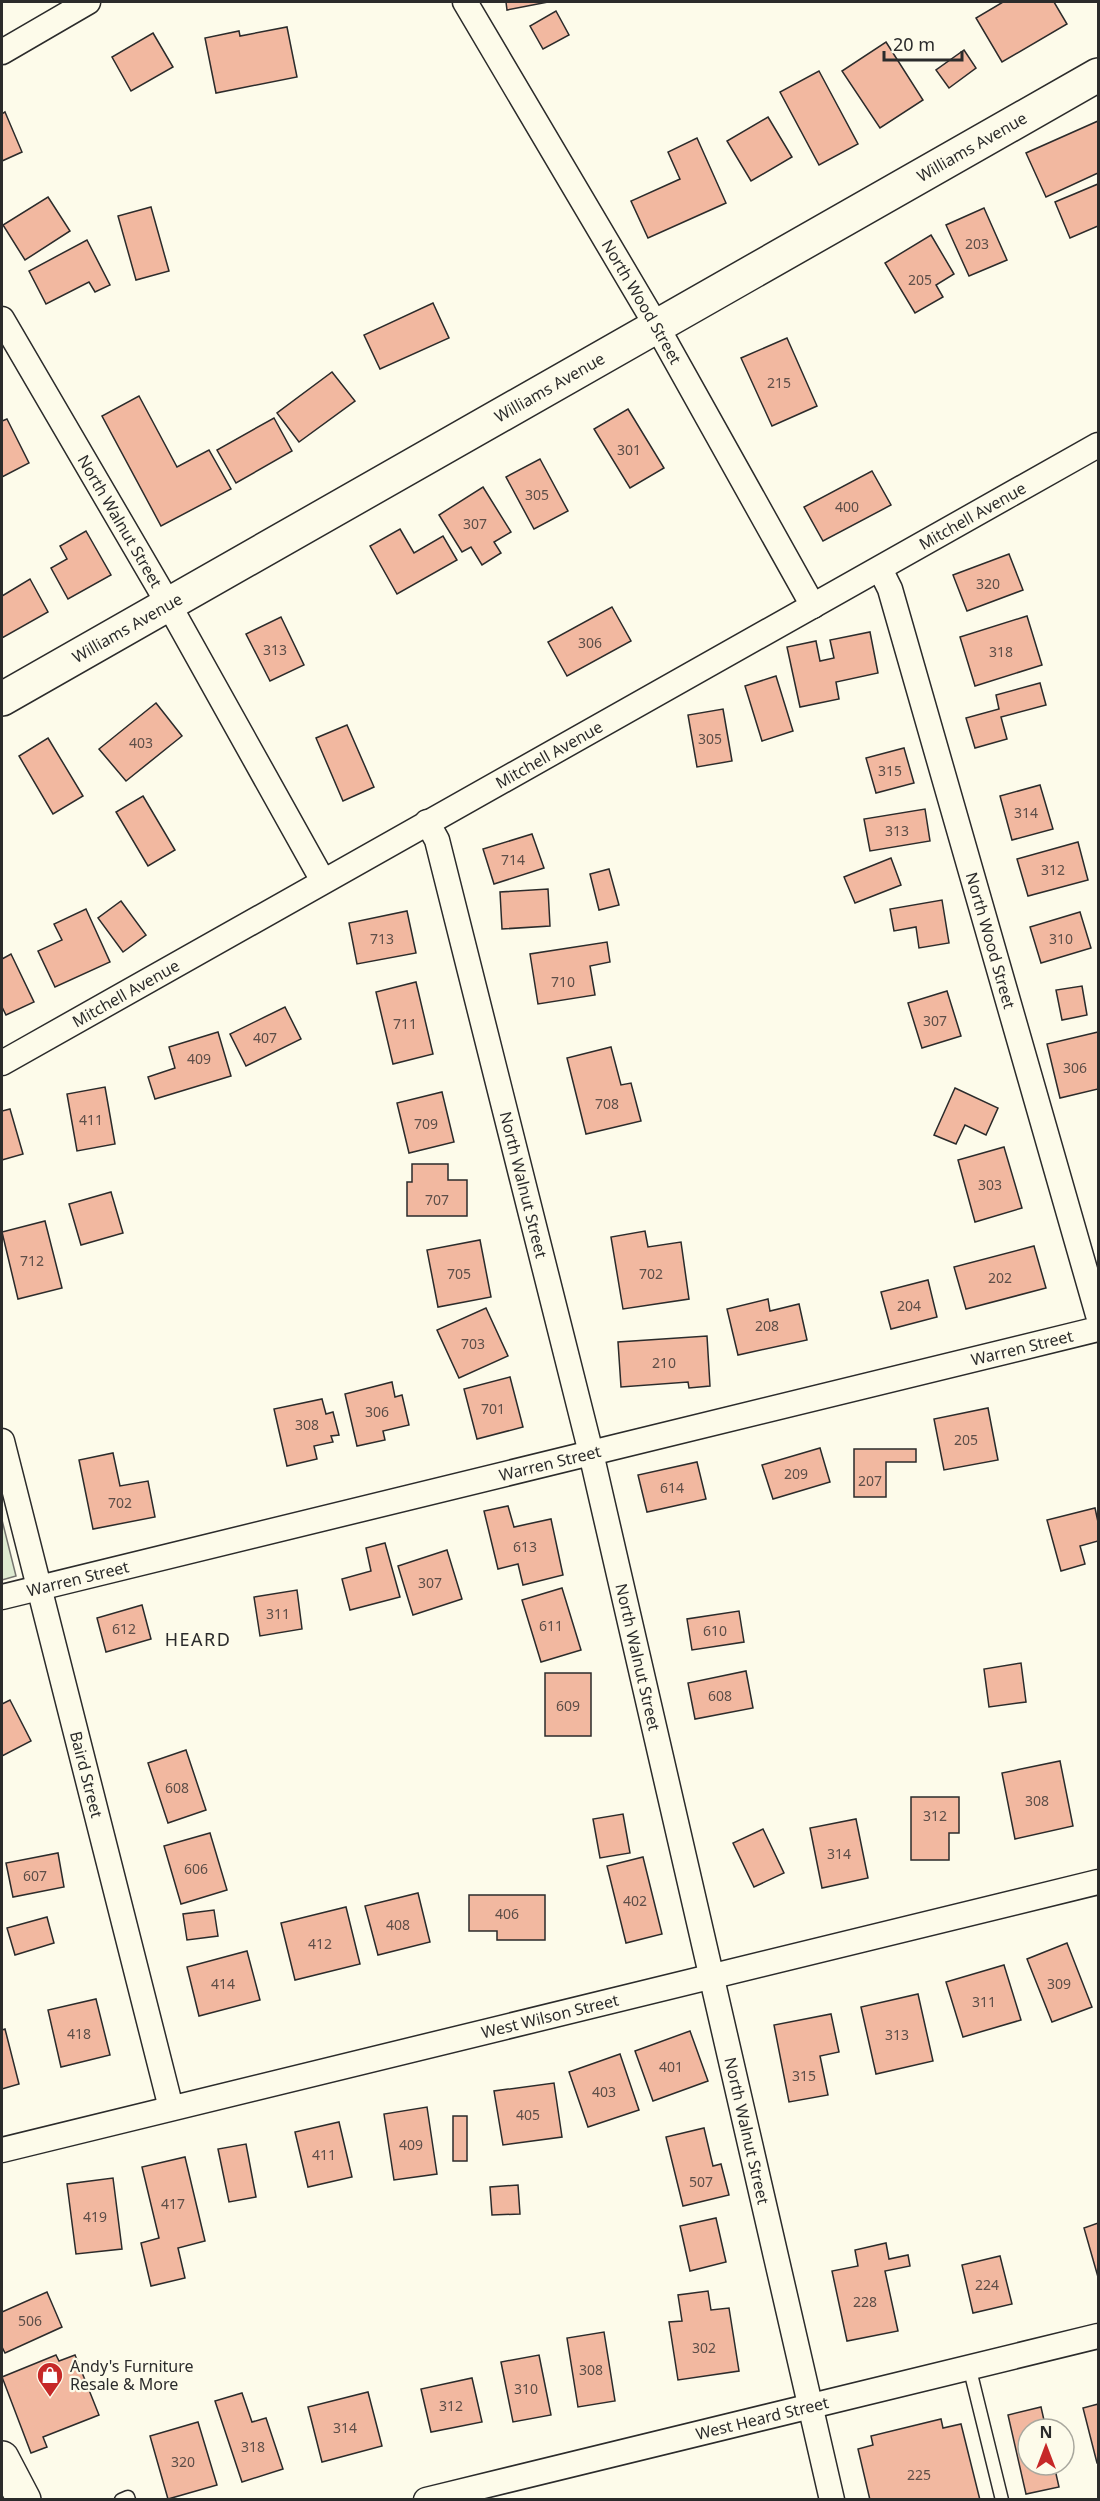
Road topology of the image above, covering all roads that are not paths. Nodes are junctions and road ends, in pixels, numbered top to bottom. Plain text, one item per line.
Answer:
1 (88, 2) edge
2 (465, 2) edge
3 (2, 52) edge
4 (1098, 75) edge
5 (2, 319) edge
6 (656, 325) junction
7 (1098, 445) edge
8 (879, 569) junction
9 (169, 605) junction
10 (813, 606) junction
11 (2, 699) edge
12 (427, 822) junction
13 (323, 881) junction
14 (2, 1063) edge
15 (1098, 1315) edge
16 (1098, 1329) edge
17 (2, 1441) edge
18 (591, 1453) junction
19 (39, 1588) junction
20 (2, 1597) edge
21 (1098, 1882) edge
22 (711, 1976) junction
23 (171, 2108) junction
24 (2, 2150) edge
25 (1098, 2336) edge
26 (969, 2366) junction
27 (810, 2406) junction
28 (2, 2458) edge
29 (24, 2499) edge
30 (121, 2499) edge
31 (129, 2499) edge
32 (426, 2499) edge
33 (832, 2499) edge
34 (1002, 2499) edge

1 - 3 street
2 - 6 street, North Wood Street
4 - 6 street, Williams Avenue
5 - 9 street, North Walnut Street
6 - 9 street, Williams Avenue
6 - 10 street, North Wood Street
7 - 8 street, Mitchell Avenue
8 - 10 street, Mitchell Avenue
8 - 15 street, North Wood Street
9 - 11 street, Williams Avenue
9 - 13 street, North Walnut Street
10 - 12 street, Mitchell Avenue
12 - 13 street, Mitchell Avenue
12 - 18 street, North Walnut Street
13 - 14 street, Mitchell Avenue
16 - 18 street, Warren Street
17 - 19 street, Baird Street
18 - 19 street, Warren Street
18 - 22 street, North Walnut Street
19 - 20 street, Warren Street
19 - 23 street, Baird Street
21 - 22 street, West Wilson Street
22 - 23 street, West Wilson Street
22 - 27 street, North Walnut Street
23 - 24 street, West Wilson Street
25 - 26 street, West Heard Street
26 - 27 street, West Heard Street
26 - 34 lane
27 - 32 street, West Heard Street
27 - 33 street, North Walnut Street
28 - 29 street
30 - 31 lane

